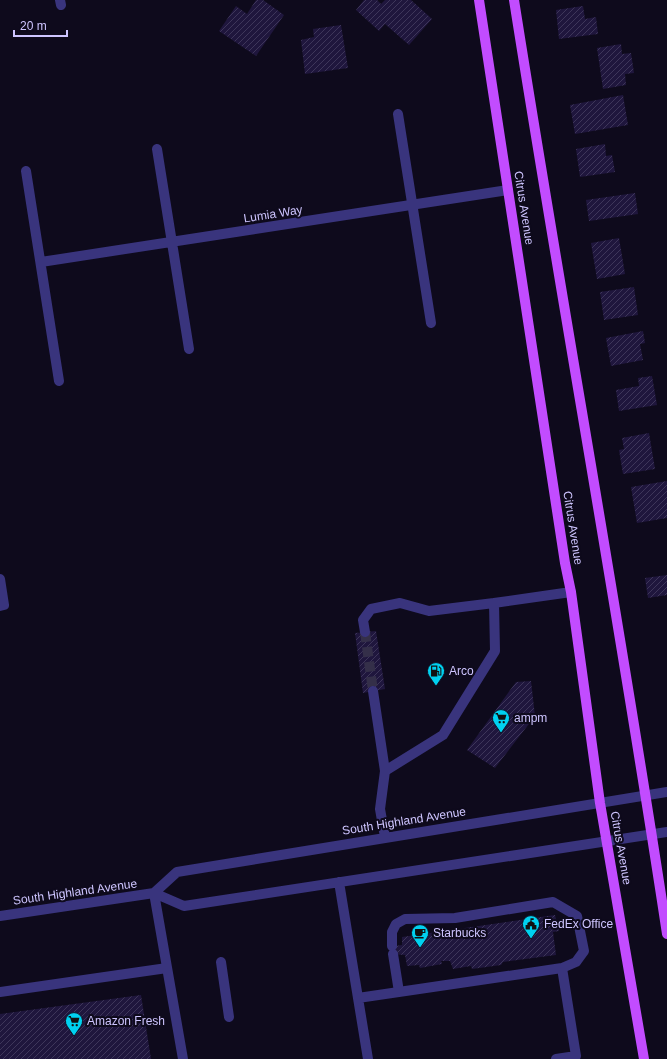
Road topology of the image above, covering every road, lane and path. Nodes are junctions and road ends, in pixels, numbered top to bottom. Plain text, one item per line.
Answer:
1 (479, 0) edge
2 (514, 0) edge
3 (398, 114) dead end
4 (157, 149) dead end
5 (26, 171) dead end
6 (508, 190) junction
7 (413, 205) junction
8 (173, 242) junction
9 (41, 262) junction
10 (431, 323) dead end
11 (189, 349) dead end
12 (59, 381) dead end
13 (0, 579) edge
14 (571, 592) junction
15 (494, 602) junction
16 (0, 606) edge
17 (365, 632) tunnel mouth
18 (373, 691) tunnel mouth
19 (385, 771) junction
20 (667, 792) edge
21 (646, 796) junction
22 (600, 803) junction
23 (667, 832) edge
24 (652, 835) junction
25 (385, 837) junction
26 (607, 842) junction
27 (339, 882) junction
28 (154, 893) junction
29 (0, 916) edge
30 (667, 934) edge
31 (221, 962) dead end
32 (167, 968) junction
33 (562, 968) junction
34 (0, 992) edge
35 (398, 992) junction
36 (358, 998) junction
37 (229, 1017) dead end
38 (580, 1057) edge
39 (183, 1059) edge
40 (368, 1059) edge
41 (556, 1059) edge
42 (644, 1059) edge

1 - 6 main road, Citrus Avenue
2 - 21 main road, Citrus Avenue
3 - 7 street
4 - 8 street
5 - 9 street
6 - 7 street, Lumia Way
6 - 14 main road, Citrus Avenue
7 - 8 street, Lumia Way
7 - 10 street
8 - 9 street, Lumia Way
8 - 11 street
9 - 12 street
13 - 16 street
14 - 15 street
14 - 22 main road, Citrus Avenue
15 - 17 street
15 - 19 street
18 - 19 street
19 - 25 street
20 - 21 street, South Highland Avenue
21 - 22 street, South Highland Avenue
21 - 24 main road, Citrus Avenue
22 - 25 street, South Highland Avenue
22 - 26 main road, Citrus Avenue
23 - 24 street, South Highland Avenue
24 - 26 street, South Highland Avenue
24 - 30 main road, Citrus Avenue
25 - 28 street, South Highland Avenue
26 - 27 street, South Highland Avenue
26 - 42 main road, Citrus Avenue
27 - 28 street, South Highland Avenue
27 - 36 street
28 - 29 street, South Highland Avenue
28 - 32 street
31 - 37 street
32 - 34 street
32 - 39 street
33 - 35 street
33 - 35 street
33 - 38 street
35 - 36 street
36 - 40 street
38 - 41 street

